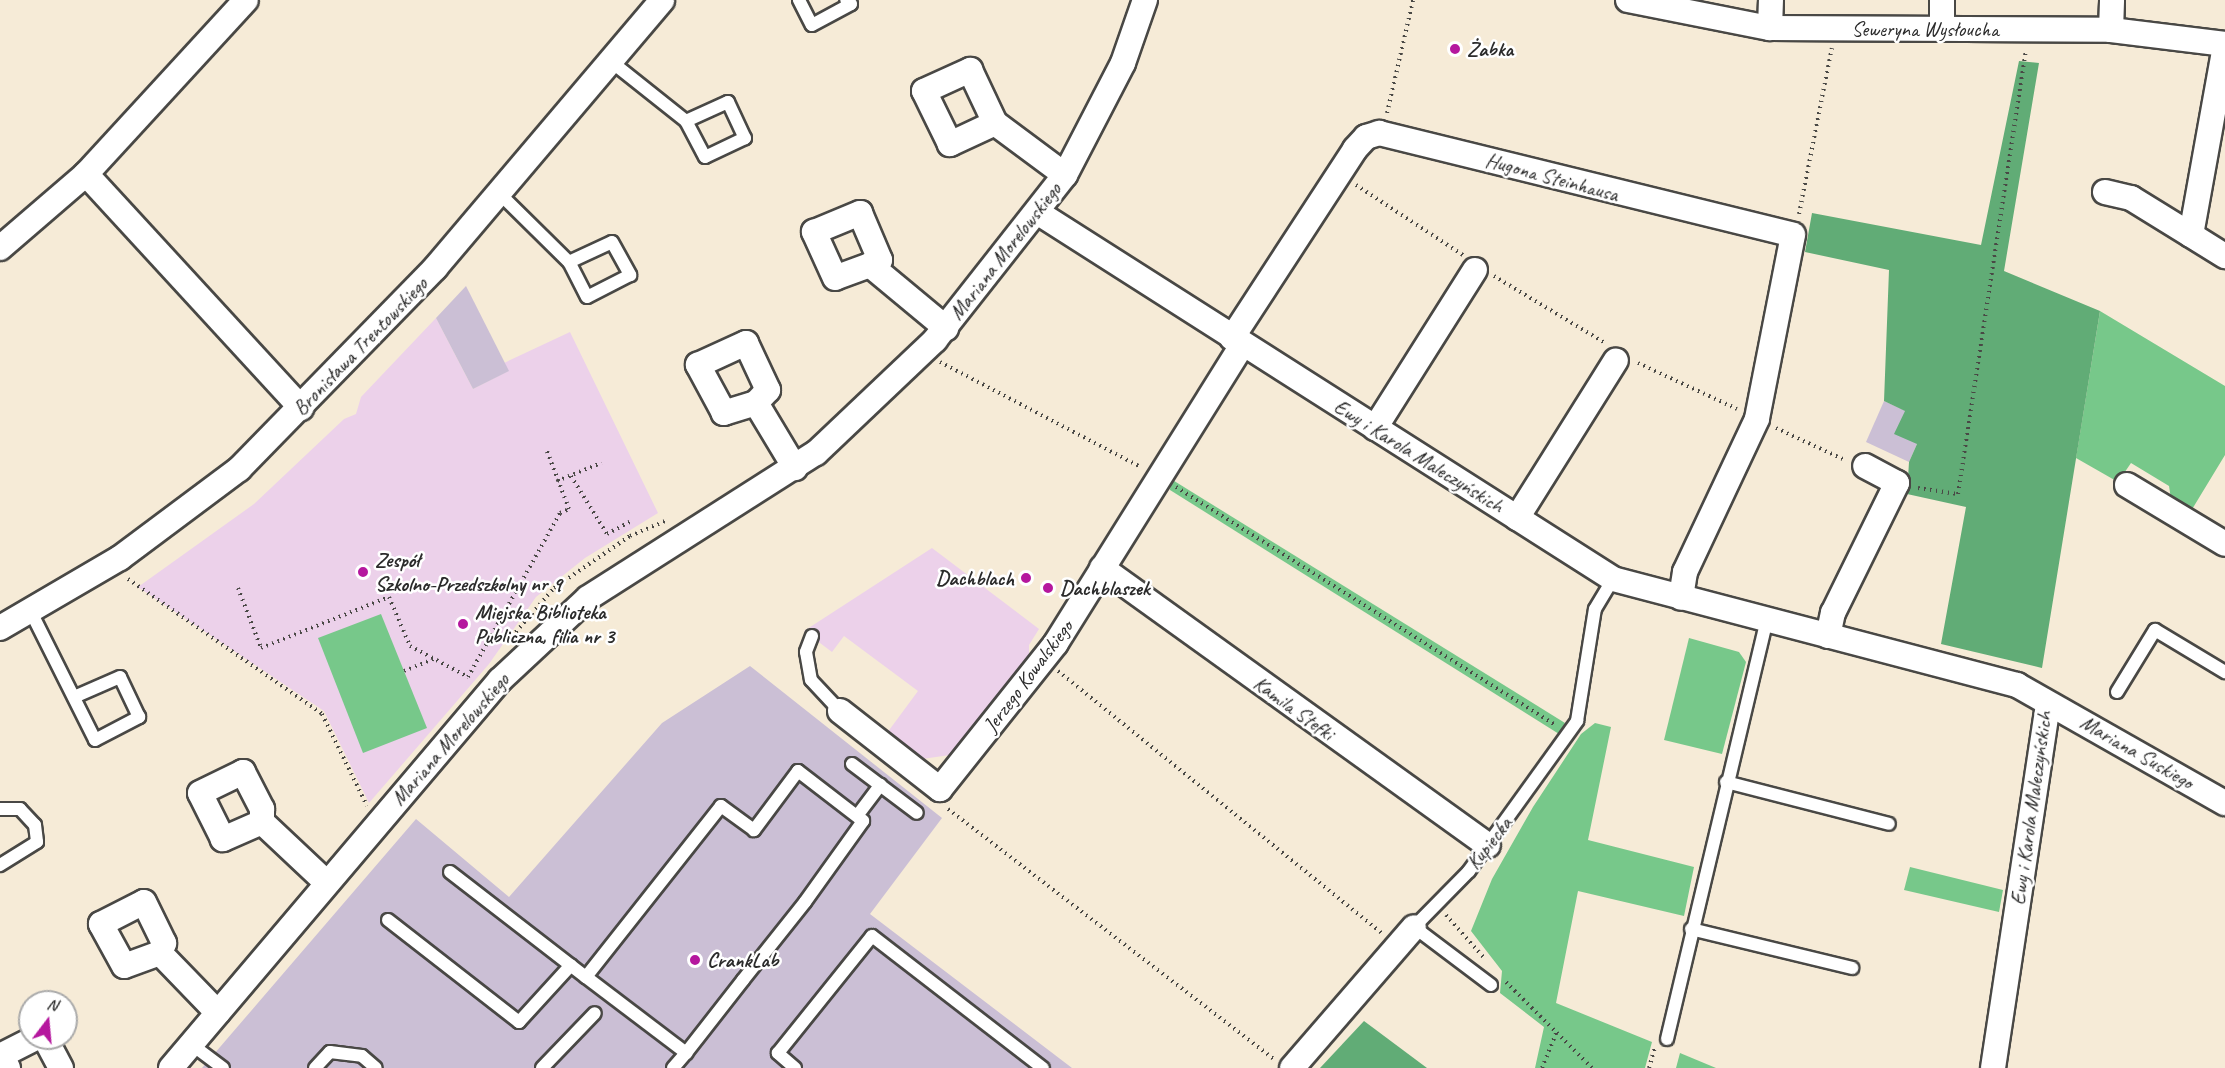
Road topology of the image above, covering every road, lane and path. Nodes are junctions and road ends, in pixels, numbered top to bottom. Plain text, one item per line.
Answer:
1 (246, 0) edge
2 (662, 0) edge
3 (798, 0) edge
4 (846, 0) edge
5 (1145, 0) edge
6 (1413, 0) edge
7 (1628, 0) edge
8 (1771, 0) edge
9 (1942, 0) edge
10 (2112, 0) edge
11 (1770, 28) junction
12 (1942, 29) junction
13 (1836, 30) junction
14 (2111, 30) junction
15 (2225, 45) edge
16 (613, 63) junction
17 (2026, 64) dead end
18 (686, 121) junction
19 (995, 123) dead end
20 (1383, 133) junction
21 (87, 174) junction
22 (1338, 174) junction
23 (1065, 175) junction
24 (2105, 192) dead end
25 (501, 195) junction
26 (1037, 212) junction
27 (1793, 236) junction
28 (2192, 236) junction
29 (0, 248) edge
30 (2225, 255) edge
31 (569, 262) junction
32 (870, 265) dead end
33 (1477, 268) junction
34 (946, 328) junction
35 (1237, 341) junction
36 (1619, 355) junction
37 (937, 361) dead end
38 (756, 403) dead end
39 (301, 408) junction
40 (1757, 419) junction
41 (1375, 428) junction
42 (547, 451) dead end
43 (601, 463) dead end
44 (1865, 466) joint
45 (795, 468) junction
46 (571, 476) junction
47 (1159, 477) junction
48 (557, 481) junction
49 (1897, 483) junction
50 (2127, 485) dead end
51 (1517, 518) junction
52 (630, 522) dead end
53 (2225, 544) edge
54 (1102, 568) junction
55 (129, 569) dead end
56 (1613, 579) junction
57 (238, 588) dead end
58 (1681, 598) junction
59 (31, 612) junction
60 (1767, 618) junction
61 (0, 628) edge
62 (812, 636) dead end
63 (1828, 636) junction
64 (434, 659) junction
65 (1042, 663) junction
66 (404, 671) dead end
67 (2225, 672) edge
68 (2117, 692) dead end
69 (74, 697) junction
70 (2048, 704) junction
71 (840, 711) joint
72 (1569, 733) junction
73 (852, 764) dead end
74 (1726, 782) junction
75 (880, 785) junction
76 (2225, 803) edge
77 (0, 809) edge
78 (371, 810) dead end
79 (948, 810) dead end
80 (917, 813) dead end
81 (857, 816) junction
82 (262, 822) dead end
83 (1889, 824) dead end
84 (1488, 845) junction
85 (0, 865) edge
86 (450, 872) dead end
87 (327, 883) junction
88 (1437, 904) junction
89 (388, 920) dead end
90 (1414, 927) junction
91 (1691, 929) junction
92 (1397, 947) junction
93 (160, 953) dead end
94 (1491, 965) dead end
95 (571, 966) junction
96 (1852, 968) dead end
97 (1498, 973) dead end
98 (586, 977) junction
99 (1491, 985) dead end
100 (595, 1012) dead end
101 (218, 1013) junction
102 (1557, 1031) junction
103 (1661, 1041) joint
104 (191, 1044) junction
105 (18, 1047) edge
106 (51, 1050) edge
107 (686, 1053) junction
108 (1282, 1063) edge
109 (8, 1068) edge
110 (61, 1068) edge
111 (171, 1068) edge
112 (223, 1068) edge
113 (315, 1068) edge
114 (376, 1068) edge
115 (542, 1068) edge
116 (673, 1068) edge
117 (795, 1068) edge
118 (1043, 1068) edge
119 (1542, 1068) edge
120 (1592, 1068) edge
121 (1650, 1068) edge
122 (1993, 1068) edge

1 - 21 street
2 - 16 street, Bronisława Trentowskiego
3 - 4 lane
5 - 23 street, Mariana Morelowskiego
6 - 20 path
7 - 11 street, Seweryna Wysłoucha
8 - 11 street
9 - 12 street
10 - 14 street
11 - 13 street, Seweryna Wysłoucha
12 - 13 street, Seweryna Wysłoucha
12 - 14 street, Seweryna Wysłoucha
13 - 27 path
14 - 15 street, Seweryna Wysłoucha
15 - 28 street
16 - 18 lane
16 - 25 street, Bronisława Trentowskiego
17 - 49 path
18 - 18 lane
19 - 23 street, Mariana Morelowskiego
20 - 22 street
20 - 27 street, Hugona Steinhausa
21 - 29 street
21 - 39 street
22 - 33 path
22 - 35 street
23 - 26 street, Mariana Morelowskiego
24 - 28 street
25 - 31 lane
25 - 39 street, Bronisława Trentowskiego
26 - 34 street, Mariana Morelowskiego
26 - 35 street, Ewy i Karola Maleczyńskich
27 - 40 street
28 - 30 street
31 - 31 lane
32 - 34 street, Mariana Morelowskiego
33 - 36 path
33 - 41 street
34 - 45 street, Mariana Morelowskiego
35 - 41 street, Ewy i Karola Maleczyńskich
35 - 47 street, Jerzego Kowalskiego
36 - 40 path
36 - 51 street
37 - 47 path
38 - 45 street
39 - 59 street, Bronisława Trentowskiego
40 - 44 path
40 - 58 street
41 - 51 street, Ewy i Karola Maleczyńskich
42 - 48 path
43 - 46 path
44 - 49 street
45 - 87 street, Mariana Morelowskiego
46 - 48 path
46 - 52 path
47 - 54 street, Jerzego Kowalskiego
47 - 72 path
48 - 64 path
49 - 63 street
50 - 53 street
51 - 56 street, Ewy i Karola Maleczyńskich
54 - 65 street, Jerzego Kowalskiego
54 - 84 street, Kamila Stefki
55 - 78 path
56 - 58 street, Ewy i Karola Maleczyńskich
56 - 72 lane, Kupiecka
57 - 64 path
58 - 60 street, Ewy i Karola Maleczyńskich
59 - 61 street, Bronisława Trentowskiego
59 - 69 lane
60 - 63 street, Ewy i Karola Maleczyńskich
60 - 74 lane
62 - 71 lane, Jerzego Kowalskiego
63 - 70 street, Ewy i Karola Maleczyńskich
64 - 66 path
65 - 71 street, Jerzego Kowalskiego
65 - 92 path
67 - 68 lane
69 - 69 lane
70 - 76 street, Mariana Suskiego
70 - 122 street, Ewy i Karola Maleczyńskich
72 - 84 lane, Kupiecka
73 - 75 lane
74 - 83 lane
74 - 91 lane
75 - 80 lane
75 - 81 lane
77 - 85 lane
79 - 108 path
81 - 98 lane
81 - 107 lane
82 - 87 street
84 - 88 lane, Kupiecka
86 - 95 lane
87 - 101 street, Mariana Morelowskiego
88 - 90 lane, Kupiecka
88 - 94 path
89 - 95 lane
90 - 92 street, Kupiecka
90 - 99 lane
91 - 96 lane
91 - 103 lane
92 - 108 street, Kupiecka
93 - 101 street
95 - 98 lane
97 - 102 path
98 - 107 lane
100 - 115 lane
101 - 104 street, Mariana Morelowskiego
102 - 119 path
102 - 120 path
103 - 121 path
104 - 111 street, Mariana Morelowskiego
104 - 112 lane
105 - 109 street
106 - 110 street
107 - 116 lane
113 - 114 lane
117 - 118 lane

